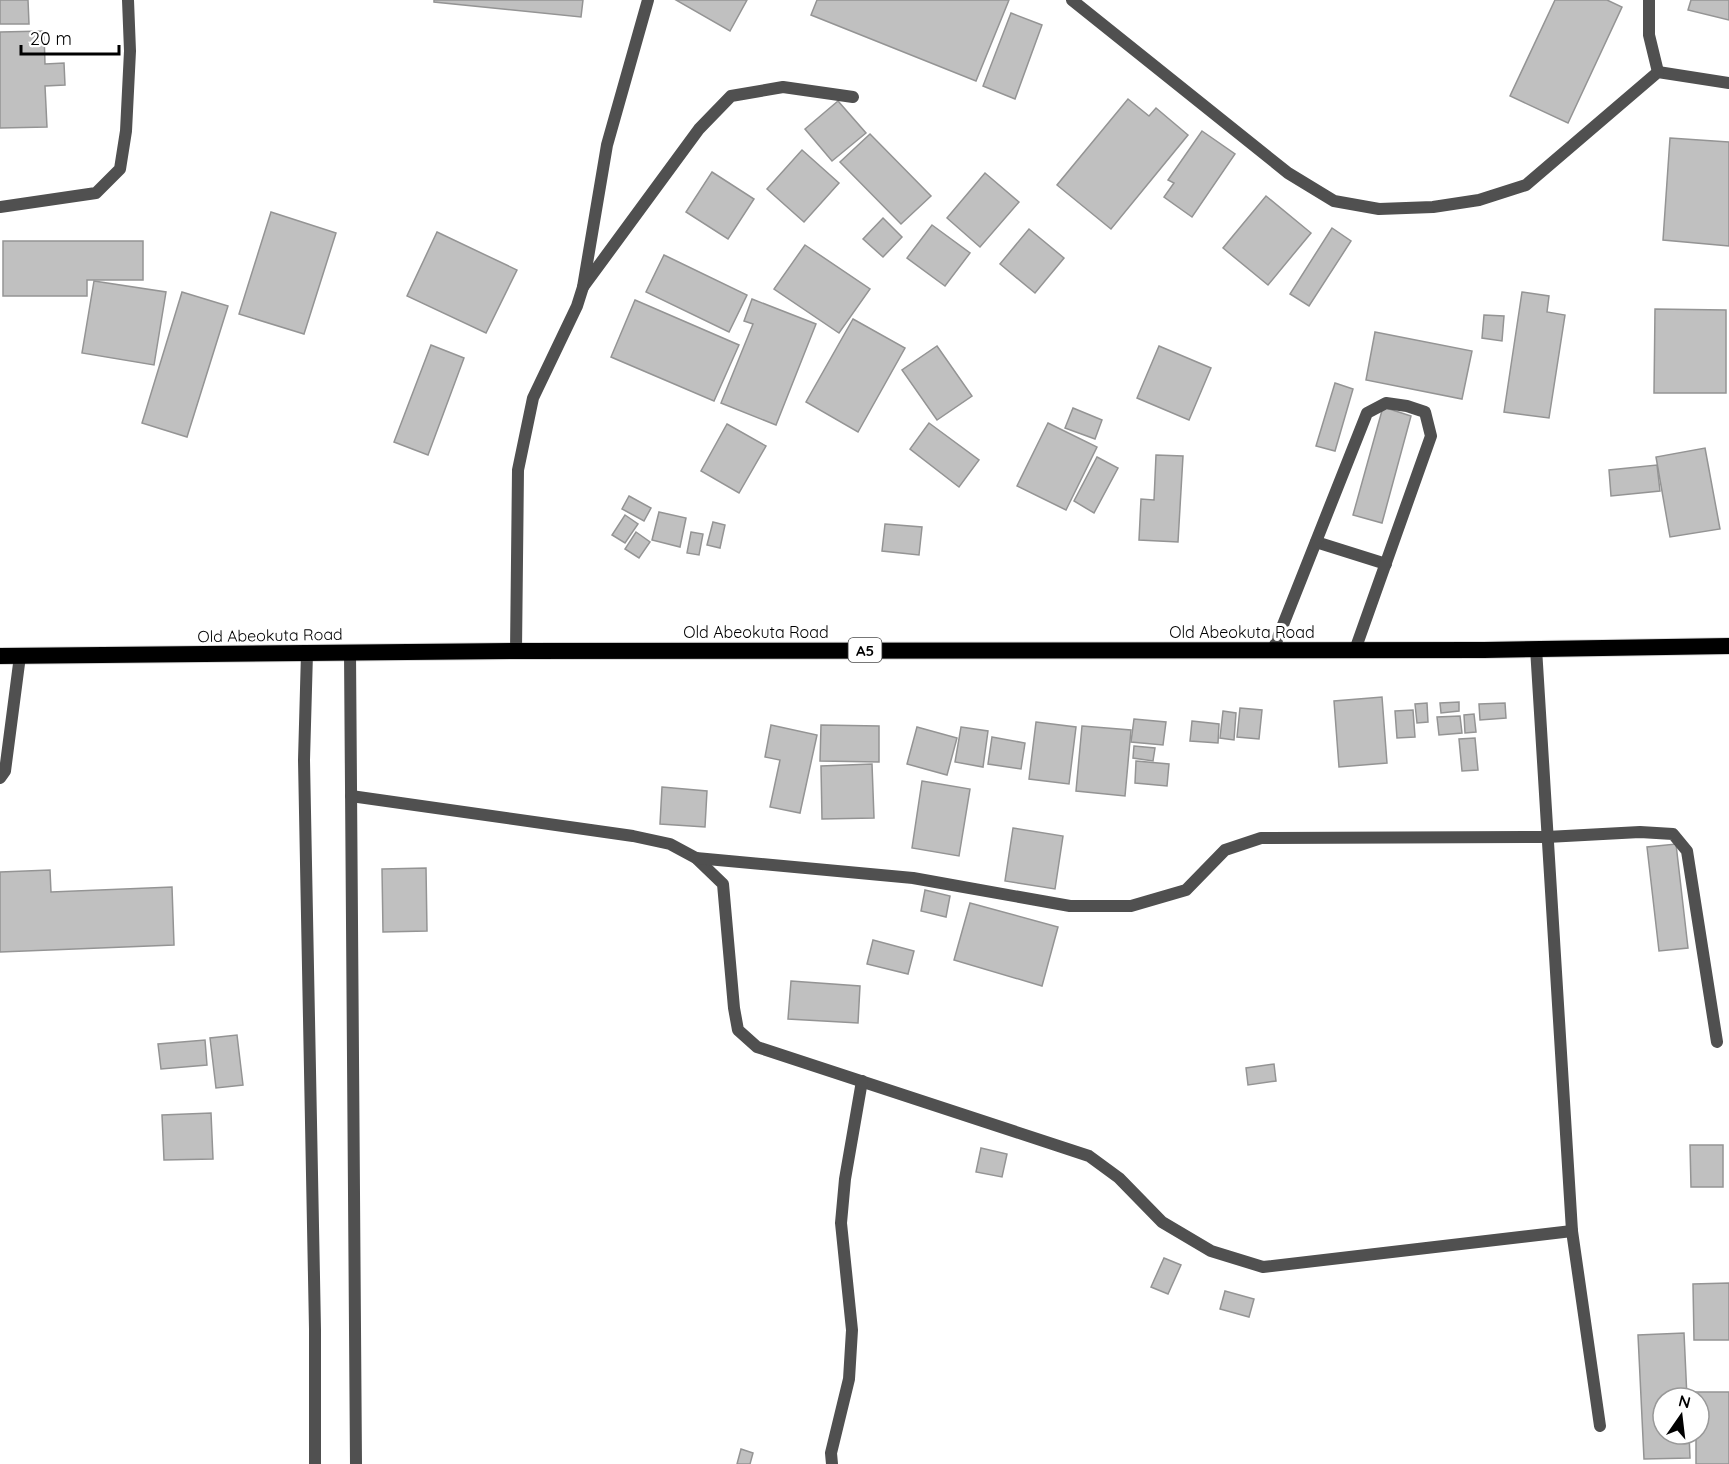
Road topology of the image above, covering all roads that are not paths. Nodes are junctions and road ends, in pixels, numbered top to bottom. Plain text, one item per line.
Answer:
1 (128, 0) edge
2 (648, 0) edge
3 (1072, 0) edge
4 (1649, 0) edge
5 (1658, 72) junction
6 (1729, 83) edge
7 (853, 97) dead end
8 (0, 207) edge
9 (583, 287) junction
10 (1316, 542) junction
11 (1386, 564) junction
12 (1729, 646) edge
13 (1536, 648) junction
14 (1273, 650) junction
15 (1355, 650) junction
16 (516, 651) junction
17 (350, 652) junction
18 (307, 653) junction
19 (0, 656) edge
20 (20, 656) junction
21 (0, 778) edge
22 (351, 796) junction
23 (1547, 837) junction
24 (696, 858) junction
25 (1717, 1042) dead end
26 (862, 1081) junction
27 (1572, 1231) junction
28 (1600, 1426) dead end
29 (315, 1464) edge
30 (356, 1464) edge
31 (832, 1464) edge

1 - 8 street
2 - 9 street
3 - 5 street
4 - 5 street
5 - 6 street
7 - 9 street
9 - 16 street
10 - 11 street
10 - 11 street
10 - 14 street
11 - 15 street
12 - 13 highway, Old Abeokuta Road / A5
13 - 15 highway, Old Abeokuta Road / A5
13 - 23 street
14 - 15 highway, Old Abeokuta Road / A5
14 - 16 highway, Old Abeokuta Road / A5
16 - 17 highway, Old Abeokuta Road / A5
17 - 18 highway, Old Abeokuta Road / A5
17 - 22 street
18 - 20 highway, Old Abeokuta Road / A5
18 - 29 street
19 - 20 highway, Old Abeokuta Road / A5
20 - 21 street
22 - 24 street
22 - 30 street
23 - 24 street
23 - 25 street
23 - 27 street
24 - 26 street
26 - 27 street
26 - 31 street
27 - 28 street

